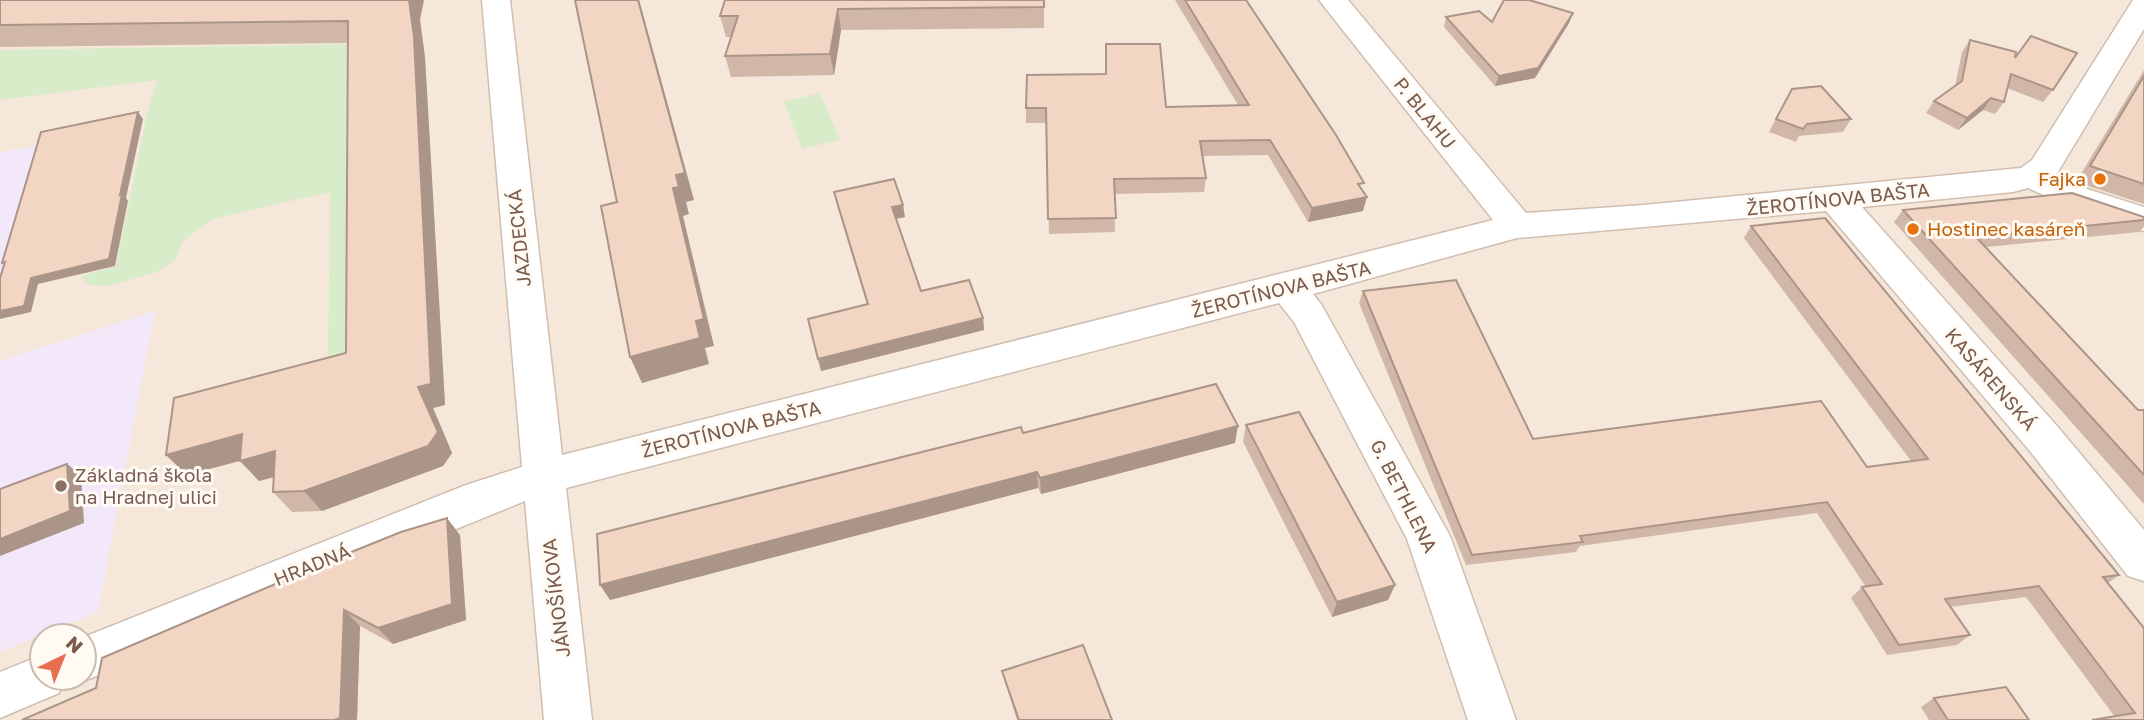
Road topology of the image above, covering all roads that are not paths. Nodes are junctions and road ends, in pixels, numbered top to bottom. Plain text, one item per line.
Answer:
1 (496, 0) edge
2 (1333, 0) edge
3 (2144, 5) edge
4 (2032, 176) junction
5 (1836, 200) junction
6 (2144, 219) edge
7 (1517, 226) junction
8 (1287, 287) junction
9 (543, 477) junction
10 (2144, 562) edge
11 (98, 653) edge
12 (28, 683) edge
13 (0, 695) edge
14 (568, 720) edge
15 (1492, 720) edge

1 - 9 street, JAZDECKÁ
2 - 7 street, P. BLAHU
3 - 4 street
4 - 5 street, ŽEROTÍNOVA BAŠTA
4 - 6 street
5 - 7 street, ŽEROTÍNOVA BAŠTA
5 - 10 street, KASÁRENSKÁ
7 - 8 street, ŽEROTÍNOVA BAŠTA
8 - 9 street, ŽEROTÍNOVA BAŠTA
8 - 15 street, G. BETHLENA
9 - 11 street, HRADNÁ
9 - 14 street, JÁNOŠÍKOVA
12 - 13 street

